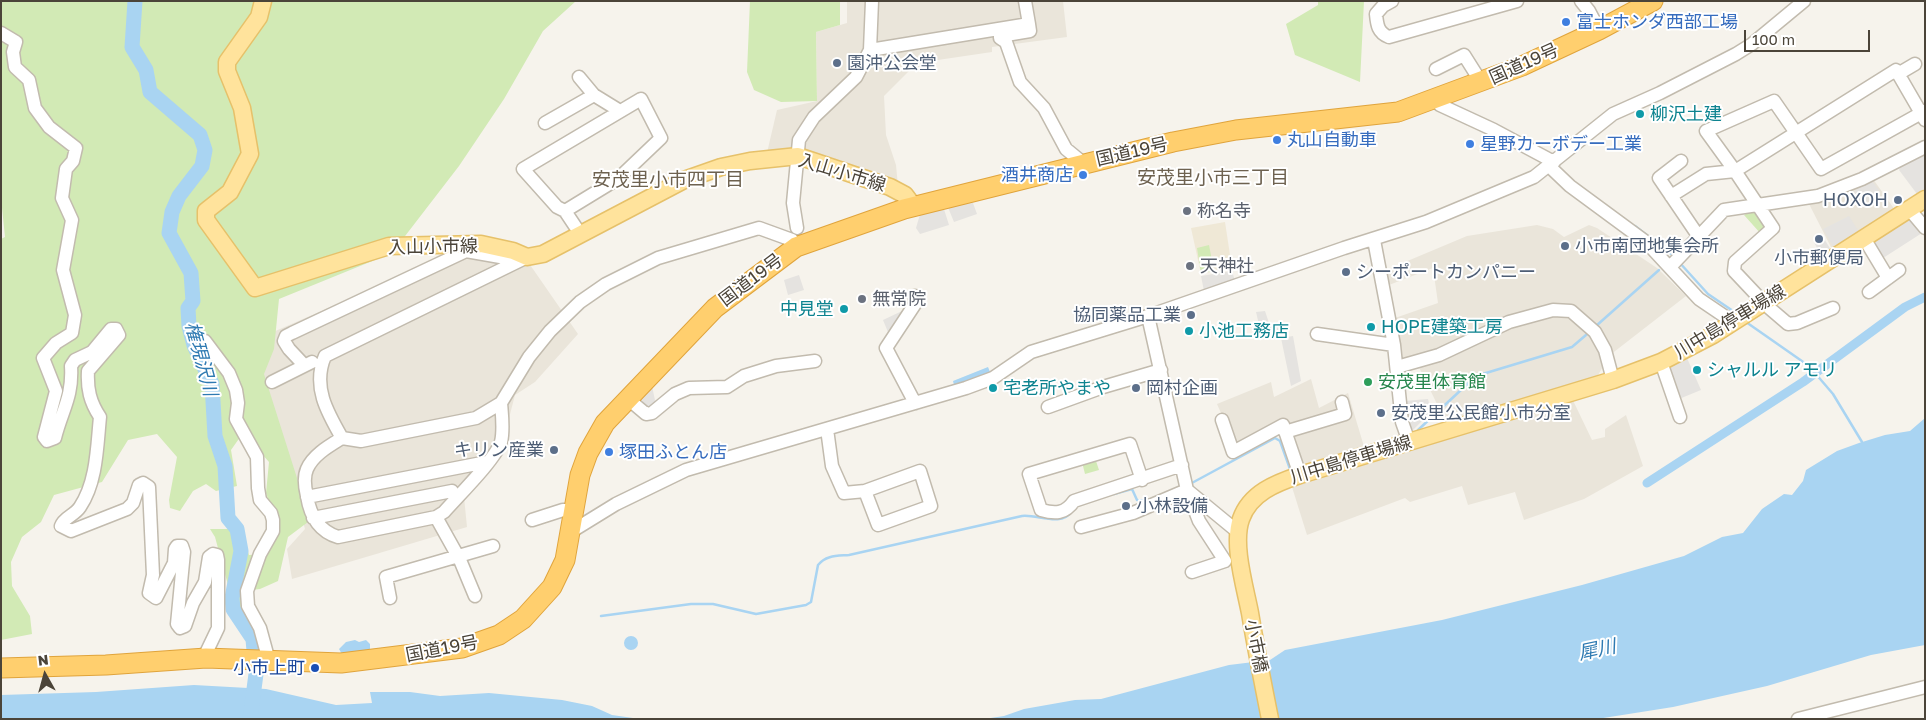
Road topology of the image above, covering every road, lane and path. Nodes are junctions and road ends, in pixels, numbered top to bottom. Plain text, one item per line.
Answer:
1 (263, 1) edge
2 (872, 1) edge
3 (1025, 1) edge
4 (1392, 1) edge
5 (1517, 1) edge
6 (1581, 1) edge
7 (1653, 1) edge
8 (1804, 1) edge
9 (1029, 24) junction
10 (1599, 30) junction
11 (1, 32) edge
12 (870, 50) junction
13 (1915, 64) dead end
14 (1436, 69) dead end
15 (1898, 74) junction
16 (579, 77) dead end
17 (1482, 82) junction
18 (594, 95) junction
19 (1436, 100) junction
20 (620, 111) junction
21 (1924, 114) edge
22 (545, 123) dead end
23 (1796, 133) junction
24 (1925, 147) edge
25 (798, 156) junction
26 (1681, 161) dead end
27 (1083, 163) junction
28 (1551, 164) junction
29 (1735, 171) junction
30 (1671, 196) junction
31 (1925, 199) edge
32 (1758, 206) junction
33 (914, 207) junction
34 (1909, 208) junction
35 (565, 211) junction
36 (797, 228) dead end
37 (1925, 228) edge
38 (581, 235) junction
39 (1699, 237) junction
40 (1864, 238) junction
41 (1374, 240) junction
42 (796, 247) junction
43 (521, 260) junction
44 (1674, 262) junction
45 (1899, 270) dead end
46 (1888, 278) junction
47 (1869, 292) dead end
48 (915, 296) dead end
49 (1763, 302) junction
50 (1833, 308) dead end
51 (1148, 316) junction
52 (1733, 322) junction
53 (1317, 334) dead end
54 (205, 341) dead end
55 (1394, 345) junction
56 (325, 356) junction
57 (815, 361) dead end
58 (1661, 362) junction
59 (304, 365) junction
60 (1397, 367) junction
61 (1161, 370) junction
62 (1613, 380) junction
63 (272, 382) dead end
64 (627, 398) junction
65 (1342, 402) dead end
66 (501, 403) junction
67 (915, 403) junction
68 (1048, 407) dead end
69 (1680, 418) dead end
70 (1222, 420) dead end
71 (827, 430) junction
72 (1285, 432) junction
73 (342, 438) junction
74 (1409, 442) junction
75 (487, 462) junction
76 (1182, 465) junction
77 (451, 469) junction
78 (1300, 475) junction
79 (1142, 480) junction
80 (865, 490) junction
81 (1187, 490) junction
82 (452, 496) junction
83 (307, 497) junction
84 (573, 510) junction
85 (436, 517) junction
86 (313, 518) junction
87 (532, 520) dead end
88 (1081, 527) dead end
89 (570, 530) junction
90 (1238, 532) junction
91 (493, 546) dead end
92 (458, 555) junction
93 (1192, 572) dead end
94 (1242, 574) joint
95 (476, 596) dead end
96 (390, 598) dead end
97 (206, 658) junction
98 (260, 660) junction
99 (1, 668) edge
100 (1925, 687) edge
101 (1270, 719) edge
102 (1798, 719) edge

1 - 43 main road, 入山小市線
2 - 12 street
3 - 9 street
4 - 5 street
6 - 10 street
7 - 10 highway, 国道19号
8 - 28 street
9 - 12 street
9 - 27 street
10 - 17 highway, 国道19号
11 - 97 street
12 - 25 street
13 - 15 street
14 - 17 street
15 - 21 street
15 - 23 street
16 - 18 street
17 - 19 highway, 国道19号
18 - 20 street
18 - 22 street
19 - 27 highway, 国道19号
19 - 28 street
20 - 35 street
20 - 35 street
21 - 23 street
23 - 29 street
23 - 29 street
24 - 32 street
25 - 33 main road, 入山小市線
25 - 36 street
25 - 38 main road, 入山小市線
26 - 30 street
27 - 33 highway, 国道19号
28 - 41 street
28 - 44 street
29 - 30 street
29 - 32 street
30 - 39 street
31 - 34 main road, 川中島停車場線
32 - 39 street
32 - 49 street
33 - 42 highway, 国道19号
34 - 37 street
34 - 40 main road, 川中島停車場線
35 - 38 street
38 - 43 main road, 入山小市線
39 - 44 street
40 - 46 street
40 - 49 main road, 川中島停車場線
41 - 51 street
41 - 55 street
42 - 64 highway, 国道19号
42 - 66 street
43 - 56 street
43 - 59 street
44 - 52 street
45 - 46 street
46 - 47 street
48 - 67 street
49 - 50 street
49 - 52 main road, 川中島停車場線
51 - 61 street
51 - 67 street
52 - 58 main road, 川中島停車場線
53 - 55 street
54 - 98 street
55 - 60 street
56 - 59 street
56 - 73 street
57 - 64 street
58 - 62 main road, 川中島停車場線
58 - 69 street
59 - 63 street
60 - 62 street
60 - 74 street
61 - 68 street
61 - 76 street
62 - 74 main road, 川中島停車場線
64 - 84 highway, 国道19号
65 - 72 street
66 - 73 street
66 - 75 street
67 - 71 street
70 - 72 street
71 - 80 street
71 - 89 street
72 - 78 street
73 - 83 street
74 - 78 main road, 川中島停車場線
75 - 77 street
75 - 82 street
76 - 79 street
76 - 81 street
77 - 82 street
77 - 83 street
78 - 90 main road, 川中島停車場線
79 - 79 street
80 - 80 street
81 - 88 street
81 - 90 street
81 - 93 street
82 - 85 street
82 - 86 street
83 - 86 street
84 - 87 street
84 - 89 highway, 国道19号
85 - 86 street
85 - 92 street
89 - 98 highway, 国道19号
90 - 94 main road, 川中島停車場線
91 - 92 street
92 - 95 street
92 - 96 street
94 - 101 main road, 小市橋
97 - 98 highway, 国道19号
97 - 99 highway, 国道19号
100 - 102 street

